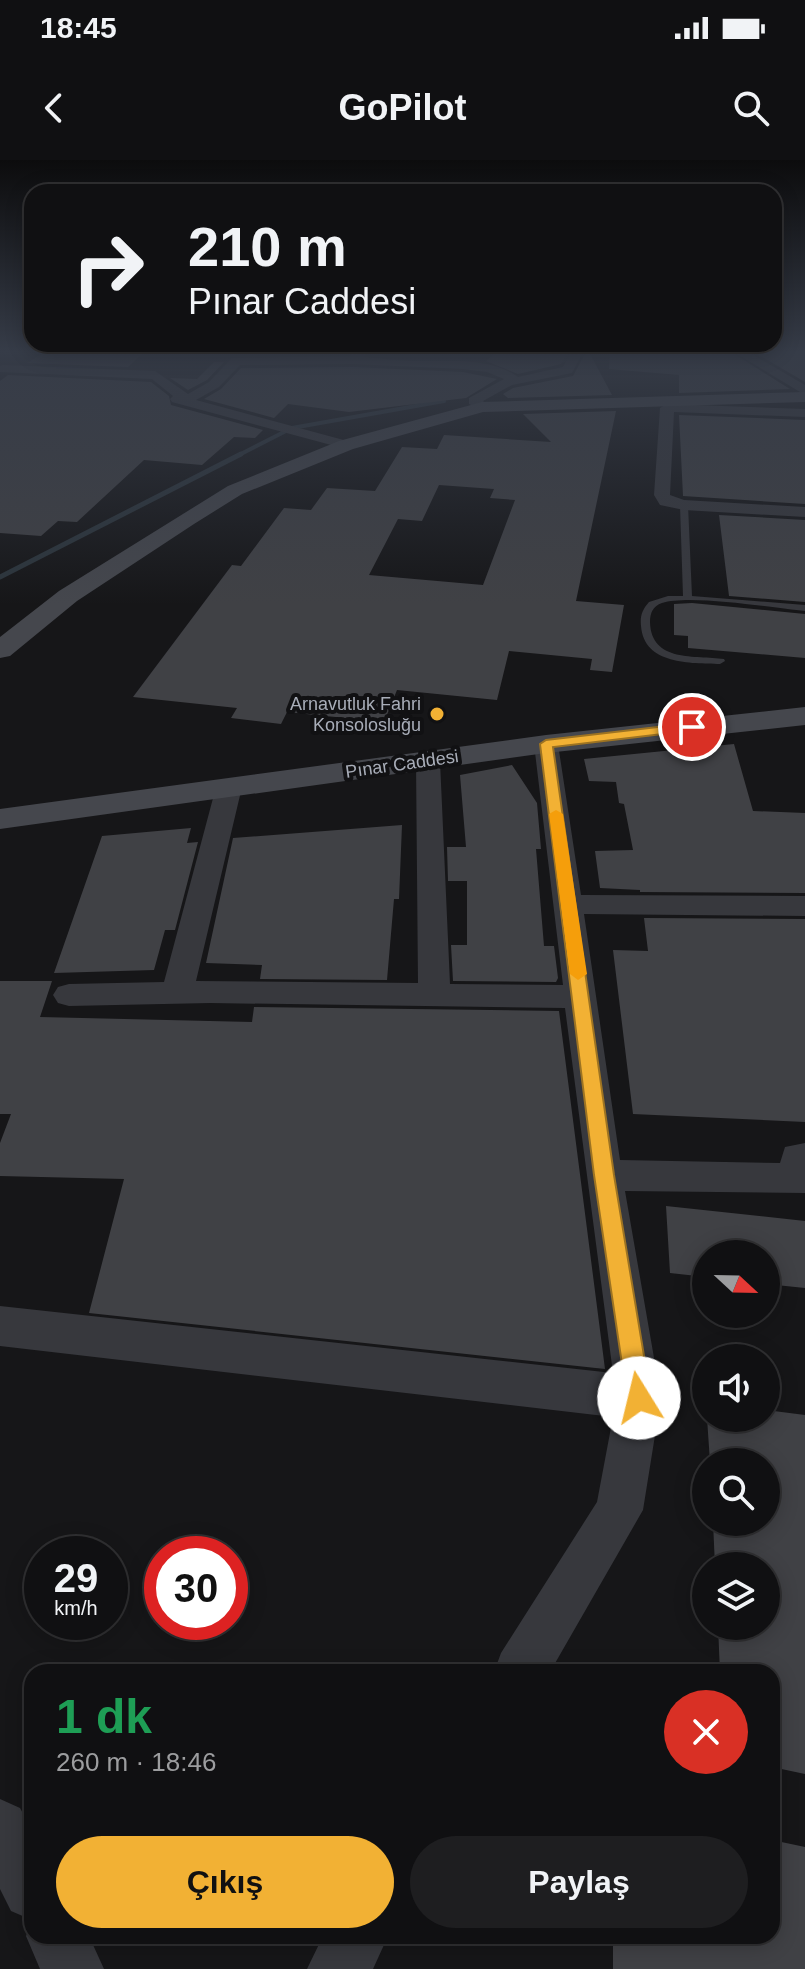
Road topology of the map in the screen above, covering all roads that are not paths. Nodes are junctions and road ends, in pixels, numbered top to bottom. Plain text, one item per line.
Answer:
1 (316, 436) edge
2 (377, 436) edge
3 (665, 436) edge
4 (346, 445) junction
5 (684, 505) junction
6 (805, 512) edge
7 (688, 599) junction
8 (805, 608) edge
9 (0, 650) edge
10 (720, 661) dead end
11 (805, 716) edge
12 (546, 744) junction
13 (428, 761) junction
14 (229, 787) junction
15 (0, 819) edge
16 (569, 904) junction
17 (805, 906) edge
18 (177, 993) junction
19 (434, 993) junction
20 (69, 995) dead end
21 (581, 997) junction
22 (805, 1158) edge
23 (604, 1175) junction
24 (0, 1326) edge
25 (639, 1398) junction
26 (525, 1664) edge
27 (0, 1828) edge
28 (24, 1874) edge
29 (60, 1944) edge
30 (353, 1944) edge
31 (73, 1969) edge
32 (338, 1969) edge

1 - 4 street
2 - 4 street
3 - 5 street
4 - 9 street
5 - 6 street
5 - 7 lane
7 - 8 lane
7 - 10 lane
11 - 12 street, Pınar Caddesi
12 - 13 street, Pınar Caddesi
12 - 16 street
13 - 14 street, Pınar Caddesi
13 - 19 street
14 - 15 street, Pınar Caddesi
14 - 18 street
16 - 17 street
16 - 21 street
18 - 19 street
18 - 20 street
19 - 21 street
21 - 23 street
22 - 23 street
23 - 25 street
24 - 25 street
25 - 26 street
27 - 28 street
29 - 31 street
30 - 32 street

